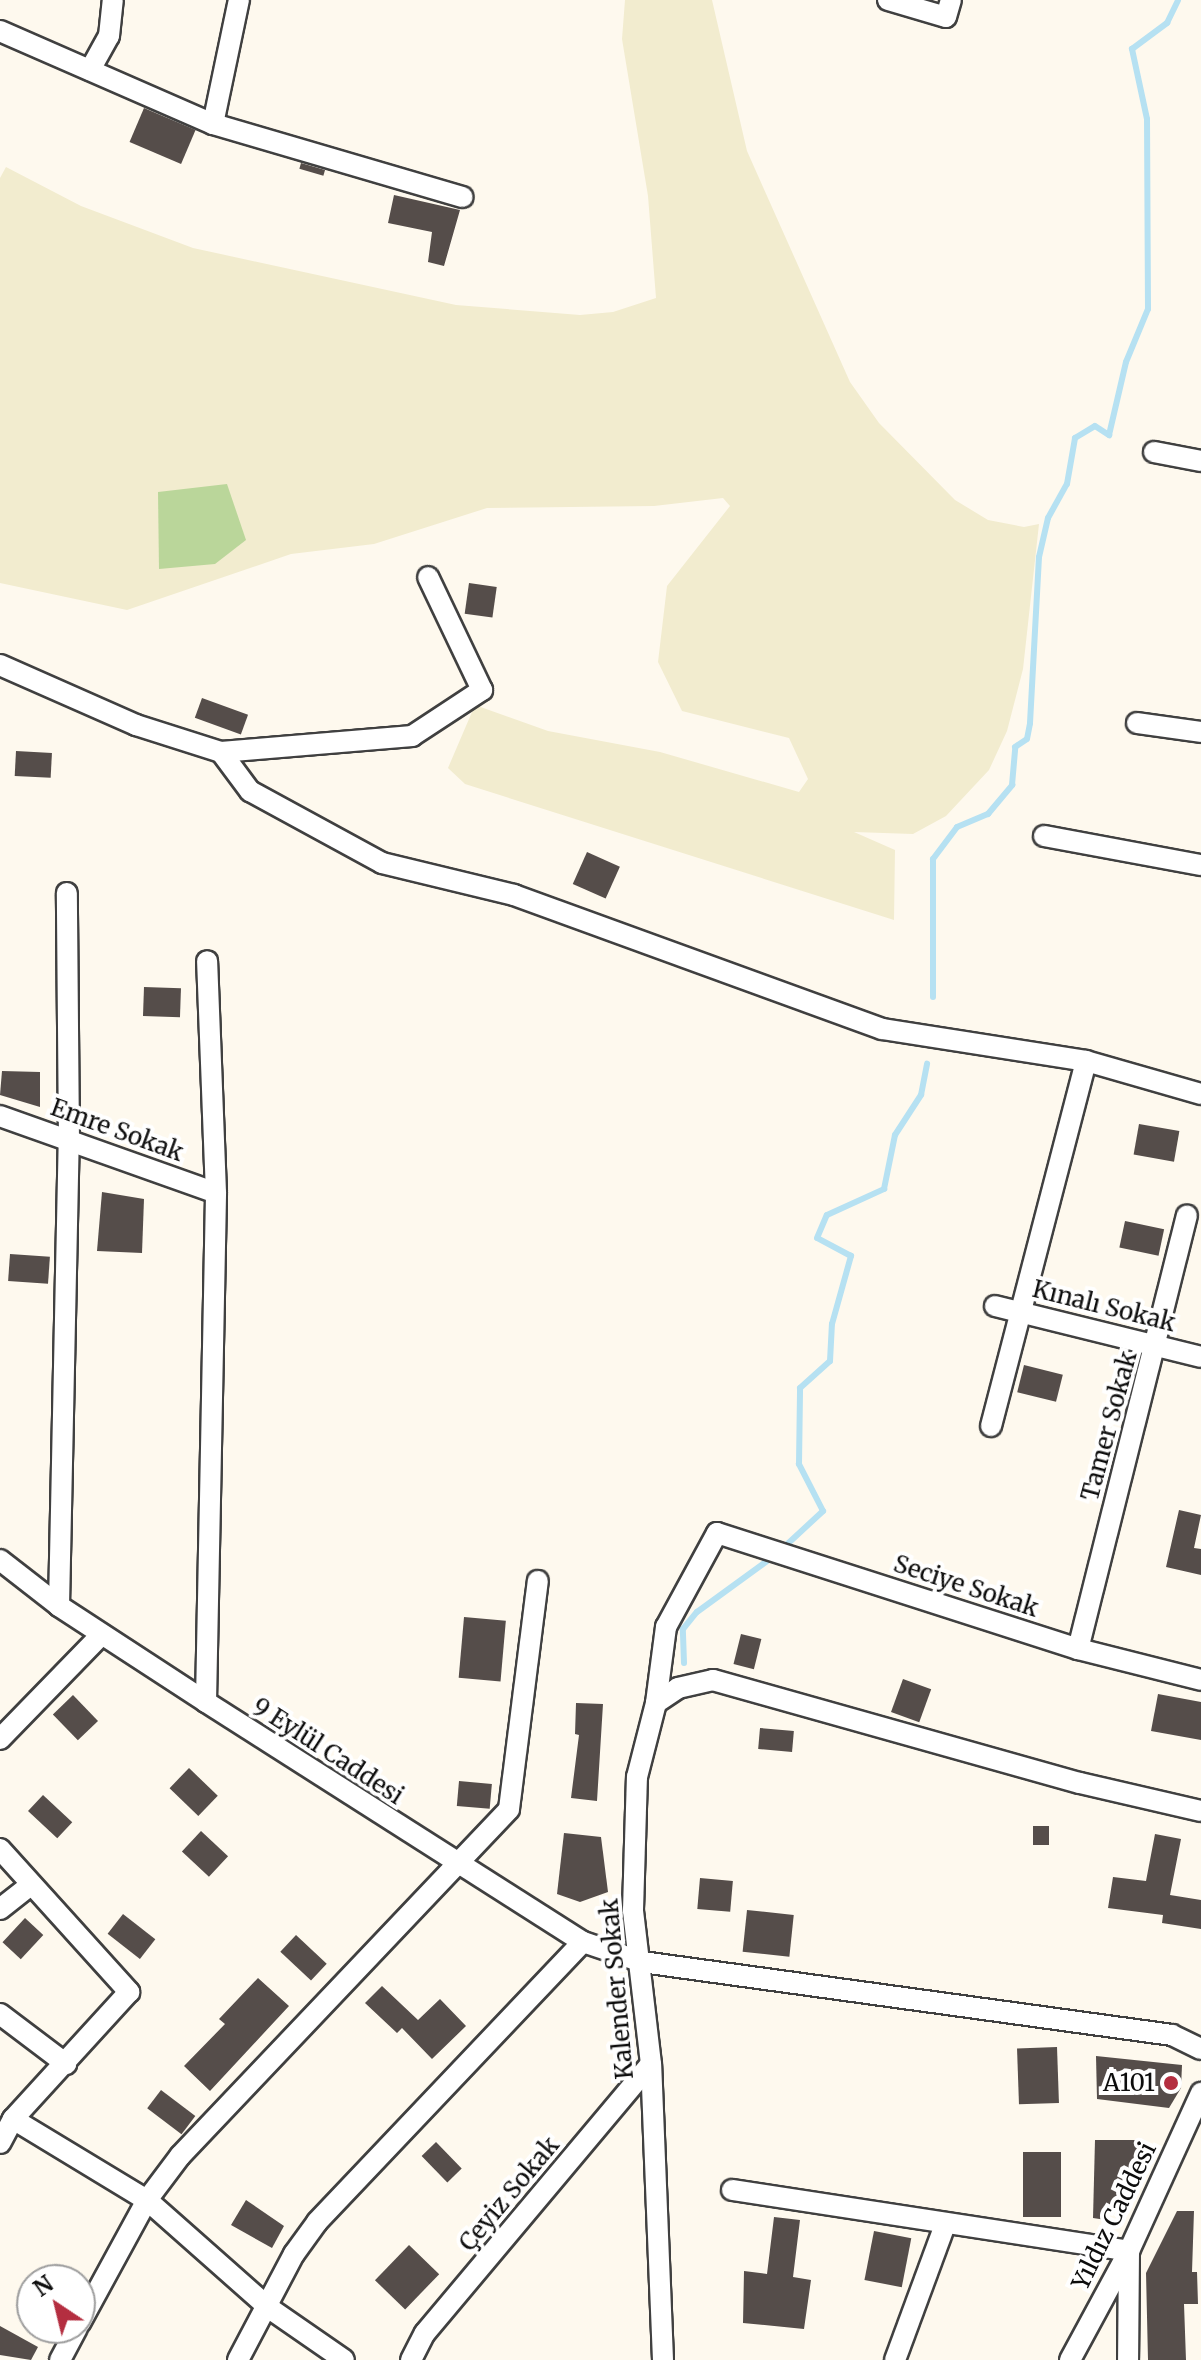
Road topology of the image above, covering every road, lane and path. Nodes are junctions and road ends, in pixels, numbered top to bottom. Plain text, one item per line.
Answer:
1 (113, 0) edge
2 (239, 0) edge
3 (888, 0) edge
4 (948, 9) edge
5 (0, 31) edge
6 (90, 70) junction
7 (213, 124) junction
8 (463, 197) dead end
9 (1154, 452) dead end
10 (1201, 461) edge
11 (428, 577) dead end
12 (0, 665) edge
13 (1137, 723) dead end
14 (1201, 732) edge
15 (221, 752) junction
16 (1044, 836) dead end
17 (1201, 865) edge
18 (67, 893) dead end
19 (207, 961) dead end
20 (1086, 1061) junction
21 (1201, 1094) edge
22 (0, 1116) edge
23 (69, 1141) junction
24 (216, 1193) junction
25 (1187, 1215) dead end
26 (995, 1306) dead end
27 (1020, 1312) junction
28 (1158, 1345) junction
29 (1201, 1357) edge
30 (991, 1426) dead end
31 (717, 1533) joint
32 (0, 1560) edge
33 (538, 1581) dead end
34 (59, 1606) junction
35 (102, 1634) junction
36 (1078, 1649) junction
37 (1201, 1680) edge
38 (206, 1702) junction
39 (656, 1703) junction
40 (0, 1739) edge
41 (1201, 1811) edge
42 (0, 1849) edge
43 (457, 1866) junction
44 (31, 1885) junction
45 (0, 1909) edge
46 (583, 1942) junction
47 (642, 1962) junction
48 (0, 2014) edge
49 (1201, 2049) edge
50 (66, 2064) junction
51 (651, 2064) junction
52 (1201, 2093) edge
53 (13, 2119) junction
54 (0, 2143) edge
55 (732, 2190) dead end
56 (147, 2200) junction
57 (945, 2225) junction
58 (1129, 2251) junction
59 (96, 2294) edge
60 (269, 2308) junction
61 (238, 2360) edge
62 (344, 2360) edge
63 (411, 2360) edge
64 (663, 2360) edge
65 (895, 2360) edge
66 (1070, 2360) edge
67 (1128, 2360) edge

1 - 6 street
2 - 7 street
3 - 4 street
5 - 6 street
6 - 7 street
7 - 8 street
9 - 10 street
11 - 15 street
12 - 15 street
13 - 14 street
15 - 20 street
16 - 17 street
18 - 23 street
19 - 24 street
20 - 21 street
20 - 27 street
22 - 23 street, Emre Sokak
23 - 24 street, Emre Sokak
23 - 34 street
24 - 38 street
25 - 28 street, Tamer Sokak
26 - 27 street, Kınalı Sokak
27 - 28 street, Kınalı Sokak
27 - 30 street
28 - 29 street, Kınalı Sokak
28 - 36 street, Tamer Sokak
31 - 36 street, Seciye Sokak
31 - 39 street, Kalender Sokak
32 - 34 street, 9 Eylül Caddesi
33 - 43 street
34 - 35 street, 9 Eylül Caddesi
35 - 38 street, 9 Eylül Caddesi
35 - 40 street
36 - 37 street, Seciye Sokak
38 - 43 street, 9 Eylül Caddesi
39 - 41 street
39 - 47 street, Kalender Sokak
42 - 44 street
43 - 46 street, 9 Eylül Caddesi
43 - 56 street
44 - 45 street
44 - 50 street
46 - 47 street, 9 Eylül Caddesi
46 - 60 street
47 - 49 street, 9 Eylül Caddesi
47 - 51 street, Kalender Sokak
48 - 50 street
50 - 53 street
51 - 63 street, Çeyiz Sokak
51 - 64 street, Kalender Sokak
52 - 58 street, Yıldız Caddesi
53 - 54 street
53 - 56 street
55 - 57 street
56 - 59 street
56 - 60 street
57 - 58 street
57 - 65 street
58 - 66 street, Yıldız Caddesi
58 - 67 street
60 - 61 street
60 - 62 street

